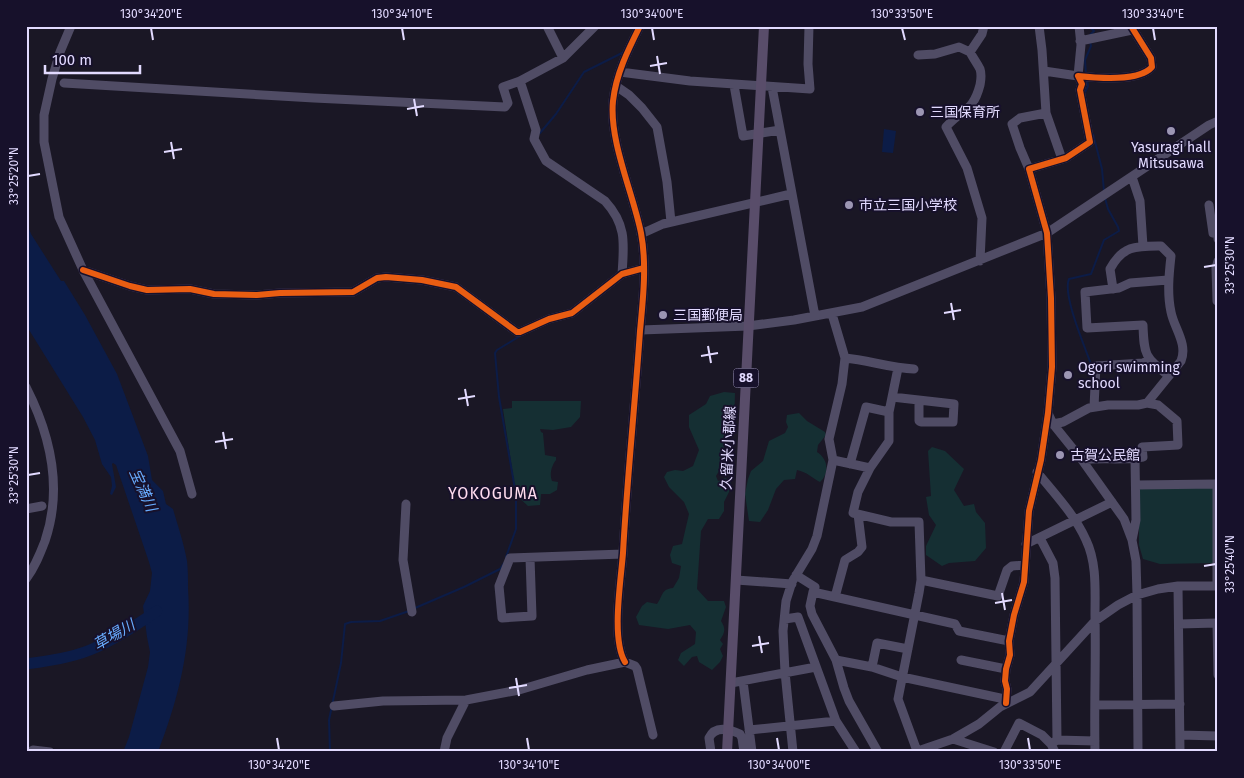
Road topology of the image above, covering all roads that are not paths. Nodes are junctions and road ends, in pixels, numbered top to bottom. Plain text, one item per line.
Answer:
1 (71, 26) edge
2 (547, 26) edge
3 (595, 26) edge
4 (640, 26) edge
5 (764, 26) edge
6 (809, 26) edge
7 (984, 26) edge
8 (1039, 26) edge
9 (1079, 26) edge
10 (1132, 28) edge
11 (1080, 41) junction
12 (970, 52) junction
13 (918, 55) dead end
14 (563, 58) junction
15 (1044, 71) junction
16 (620, 72) junction
17 (1078, 76) junction
18 (520, 81) junction
19 (64, 83) dead end
20 (734, 85) junction
21 (616, 86) junction
22 (761, 86) junction
23 (772, 87) junction
24 (1046, 113) junction
25 (1218, 122) edge
26 (780, 130) junction
27 (758, 134) junction
28 (1062, 159) junction
29 (1029, 169) junction
30 (1132, 177) junction
31 (792, 194) junction
32 (755, 202) junction
33 (1209, 205) dead end
34 (671, 222) junction
35 (1047, 233) junction
36 (641, 234) junction
37 (1218, 234) edge
38 (1218, 239) edge
39 (1143, 246) junction
40 (1218, 260) edge
41 (980, 261) junction
42 (644, 268) junction
43 (83, 270) junction
44 (622, 274) junction
45 (1168, 280) junction
46 (1113, 289) junction
47 (1217, 301) edge
48 (832, 314) junction
49 (815, 316) junction
50 (748, 326) junction
51 (640, 330) junction
52 (845, 358) junction
53 (1149, 360) junction
54 (898, 368) junction
55 (914, 369) dead end
56 (1169, 376) junction
57 (26, 387) edge
58 (892, 397) junction
59 (919, 401) dead end
60 (1147, 403) junction
61 (1094, 407) junction
62 (889, 412) junction
63 (1048, 414) junction
64 (1053, 424) junction
65 (1135, 458) junction
66 (833, 460) junction
67 (1082, 460) junction
68 (850, 464) junction
69 (870, 468) junction
70 (1037, 472) junction
71 (1136, 485) junction
72 (192, 494) dead end
73 (1112, 502) junction
74 (406, 504) dead end
75 (42, 506) dead end
76 (26, 509) edge
77 (858, 514) junction
78 (1075, 520) junction
79 (1040, 538) junction
80 (1132, 540) junction
81 (1026, 544) junction
82 (623, 554) junction
83 (530, 558) junction
84 (1025, 565) junction
85 (796, 575) junction
86 (26, 579) edge
87 (736, 580) junction
88 (921, 580) junction
89 (792, 584) junction
90 (1178, 586) junction
91 (1218, 586) edge
92 (813, 592) junction
93 (1138, 596) junction
94 (835, 597) junction
95 (412, 612) dead end
96 (914, 615) junction
97 (785, 619) junction
98 (1095, 621) junction
99 (1179, 624) junction
100 (1009, 640) junction
101 (908, 648) junction
102 (836, 660) junction
103 (961, 660) dead end
104 (625, 662) junction
105 (872, 666) junction
106 (1056, 666) junction
107 (816, 667) junction
108 (1006, 669) junction
109 (785, 672) junction
110 (1218, 675) edge
111 (902, 677) junction
112 (743, 680) junction
113 (731, 683) junction
114 (466, 700) junction
115 (1006, 703) junction
116 (1096, 704) junction
117 (1138, 704) junction
118 (1180, 704) junction
119 (334, 706) dead end
120 (836, 721) junction
121 (790, 726) junction
122 (728, 730) junction
123 (749, 730) junction
124 (653, 735) dead end
125 (1180, 735) junction
126 (1218, 736) edge
127 (951, 740) junction
128 (1095, 741) junction
129 (1054, 745) edge
130 (916, 751) edge
131 (30, 752) edge
132 (50, 752) edge
133 (444, 752) edge
134 (712, 752) edge
135 (727, 752) edge
136 (744, 752) edge
137 (752, 752) edge
138 (793, 752) edge
139 (856, 752) edge
140 (878, 752) edge
141 (943, 752) edge
142 (994, 752) edge
143 (1004, 752) edge
144 (1095, 752) edge
145 (1138, 752) edge
146 (1180, 752) edge

1 - 43 street
2 - 14 street
3 - 14 street
4 - 16 street
5 - 22 main road, 久留米小郡線 / 88
6 - 23 street
7 - 12 street
8 - 15 street
9 - 11 street
10 - 11 street
10 - 17 street
11 - 17 street
12 - 13 street
12 - 41 street
14 - 18 street
15 - 17 street
15 - 24 street
16 - 20 street
16 - 21 street
17 - 28 street
18 - 19 street
18 - 44 street
20 - 22 street
20 - 27 street
21 - 34 street
21 - 36 street
22 - 23 street
22 - 27 main road, 久留米小郡線 / 88
23 - 26 street
24 - 28 street
24 - 29 street
25 - 30 street
26 - 27 street
26 - 31 street
27 - 32 main road, 久留米小郡線 / 88
28 - 29 street
29 - 35 street
30 - 35 street
30 - 39 street
31 - 32 street
31 - 49 street
32 - 34 street
32 - 50 main road, 久留米小郡線 / 88
33 - 37 street
34 - 36 street
35 - 41 street
35 - 63 street
36 - 42 street
37 - 38 street
39 - 45 street
39 - 46 street
40 - 47 street
41 - 48 street
42 - 44 street
42 - 51 street
43 - 44 street
43 - 72 street
45 - 46 street
45 - 56 street
46 - 53 street
48 - 49 street
48 - 52 street
49 - 50 street
50 - 51 street
50 - 87 main road, 久留米小郡線 / 88
51 - 82 street
52 - 54 street
52 - 66 street
53 - 56 street
53 - 61 street
54 - 55 street
54 - 58 street
56 - 60 street
57 - 86 street
58 - 59 street
58 - 62 street
60 - 61 street
60 - 65 street
61 - 64 street
62 - 68 street
62 - 69 street
63 - 64 street
63 - 70 street
64 - 67 street
65 - 67 street
65 - 71 street
66 - 68 street
66 - 85 street
67 - 73 street
68 - 69 street
69 - 77 street
70 - 78 street
70 - 81 street
71 - 80 street
71 - 91 street
73 - 78 street
73 - 80 street
74 - 95 street
75 - 76 street
77 - 88 street
77 - 94 street
78 - 79 street
78 - 98 street
79 - 81 street
79 - 106 street
80 - 93 street
81 - 84 street
82 - 83 street
82 - 104 street
83 - 83 street
84 - 88 street
84 - 100 street
85 - 89 street
85 - 92 street
87 - 89 street
87 - 113 main road, 久留米小郡線 / 88
88 - 96 street
89 - 97 street
90 - 91 street
90 - 93 street
90 - 99 street
92 - 94 street
92 - 102 street
93 - 98 street
93 - 117 street
94 - 96 street
96 - 100 street
96 - 101 street
97 - 107 street
97 - 109 street
98 - 106 street
98 - 116 street
99 - 110 street
99 - 118 street
100 - 108 street
101 - 105 street
101 - 111 street
102 - 105 street
102 - 140 street
103 - 108 street
104 - 114 street
104 - 124 street
105 - 111 street
106 - 115 street
106 - 129 street
107 - 109 street
107 - 120 street
108 - 115 street
109 - 112 street
109 - 121 street
111 - 115 street
111 - 130 street
112 - 113 street
112 - 123 street
113 - 122 main road, 久留米小郡線 / 88
114 - 119 street
114 - 133 street
115 - 127 street
116 - 117 street
116 - 128 street
117 - 118 street
117 - 145 street
118 - 125 street
120 - 121 street
120 - 139 street
121 - 123 street
121 - 138 street
122 - 134 street
122 - 135 main road, 久留米小郡線 / 88
122 - 136 street
123 - 137 street
125 - 126 street
125 - 146 street
127 - 130 street
127 - 141 street
127 - 142 street
128 - 129 street
128 - 144 street
129 - 143 street
131 - 132 street

